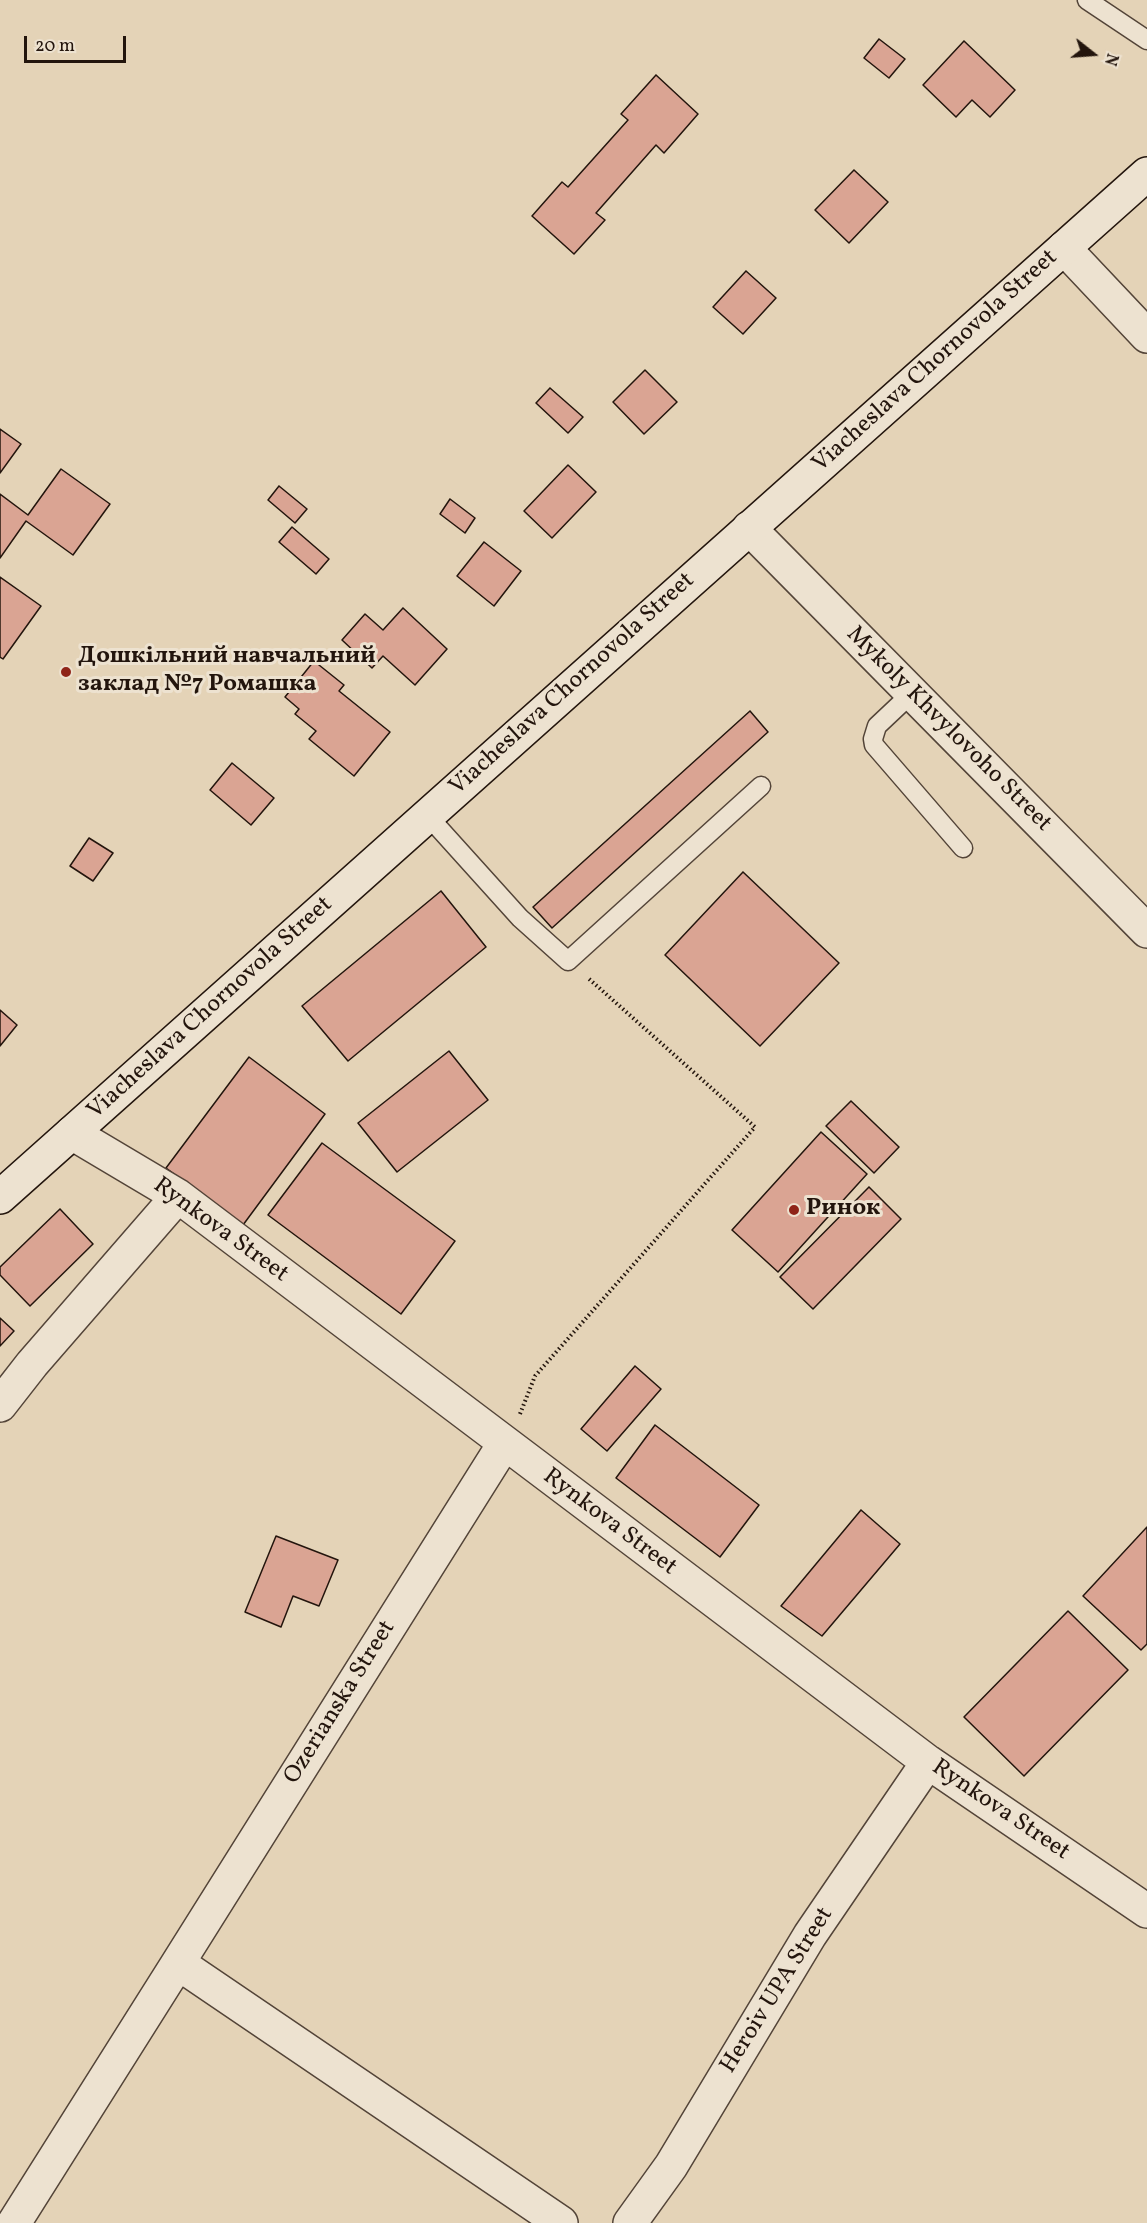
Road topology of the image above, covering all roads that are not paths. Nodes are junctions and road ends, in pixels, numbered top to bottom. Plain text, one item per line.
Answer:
1 (1087, 0) edge
2 (1147, 40) edge
3 (1147, 174) edge
4 (1064, 248) junction
5 (1147, 336) edge
6 (749, 528) junction
7 (912, 693) junction
8 (761, 786) dead end
9 (428, 816) junction
10 (963, 848) dead end
11 (1147, 931) edge
12 (72, 1132) junction
13 (178, 1196) junction
14 (0, 1197) edge
15 (0, 1405) edge
16 (504, 1444) junction
17 (928, 1762) junction
18 (1147, 1911) edge
19 (178, 1963) junction
20 (14, 2223) edge
21 (561, 2223) edge
22 (630, 2223) edge

1 - 2 lane
3 - 4 street, Viacheslava Chornovola Street
4 - 5 street
4 - 6 street, Viacheslava Chornovola Street
6 - 7 street, Mykoly Khvylovoho Street
6 - 9 street, Viacheslava Chornovola Street
7 - 10 lane
7 - 11 street, Mykoly Khvylovoho Street
8 - 9 lane
9 - 12 street, Viacheslava Chornovola Street
12 - 13 street, Rynkova Street
12 - 14 street, Viacheslava Chornovola Street
13 - 15 street
13 - 16 street, Rynkova Street
16 - 17 street, Rynkova Street
16 - 19 street, Ozerianska Street
17 - 18 street, Rynkova Street
17 - 22 street, Heroiv UPA Street
19 - 20 street, Ozerianska Street
19 - 21 street

